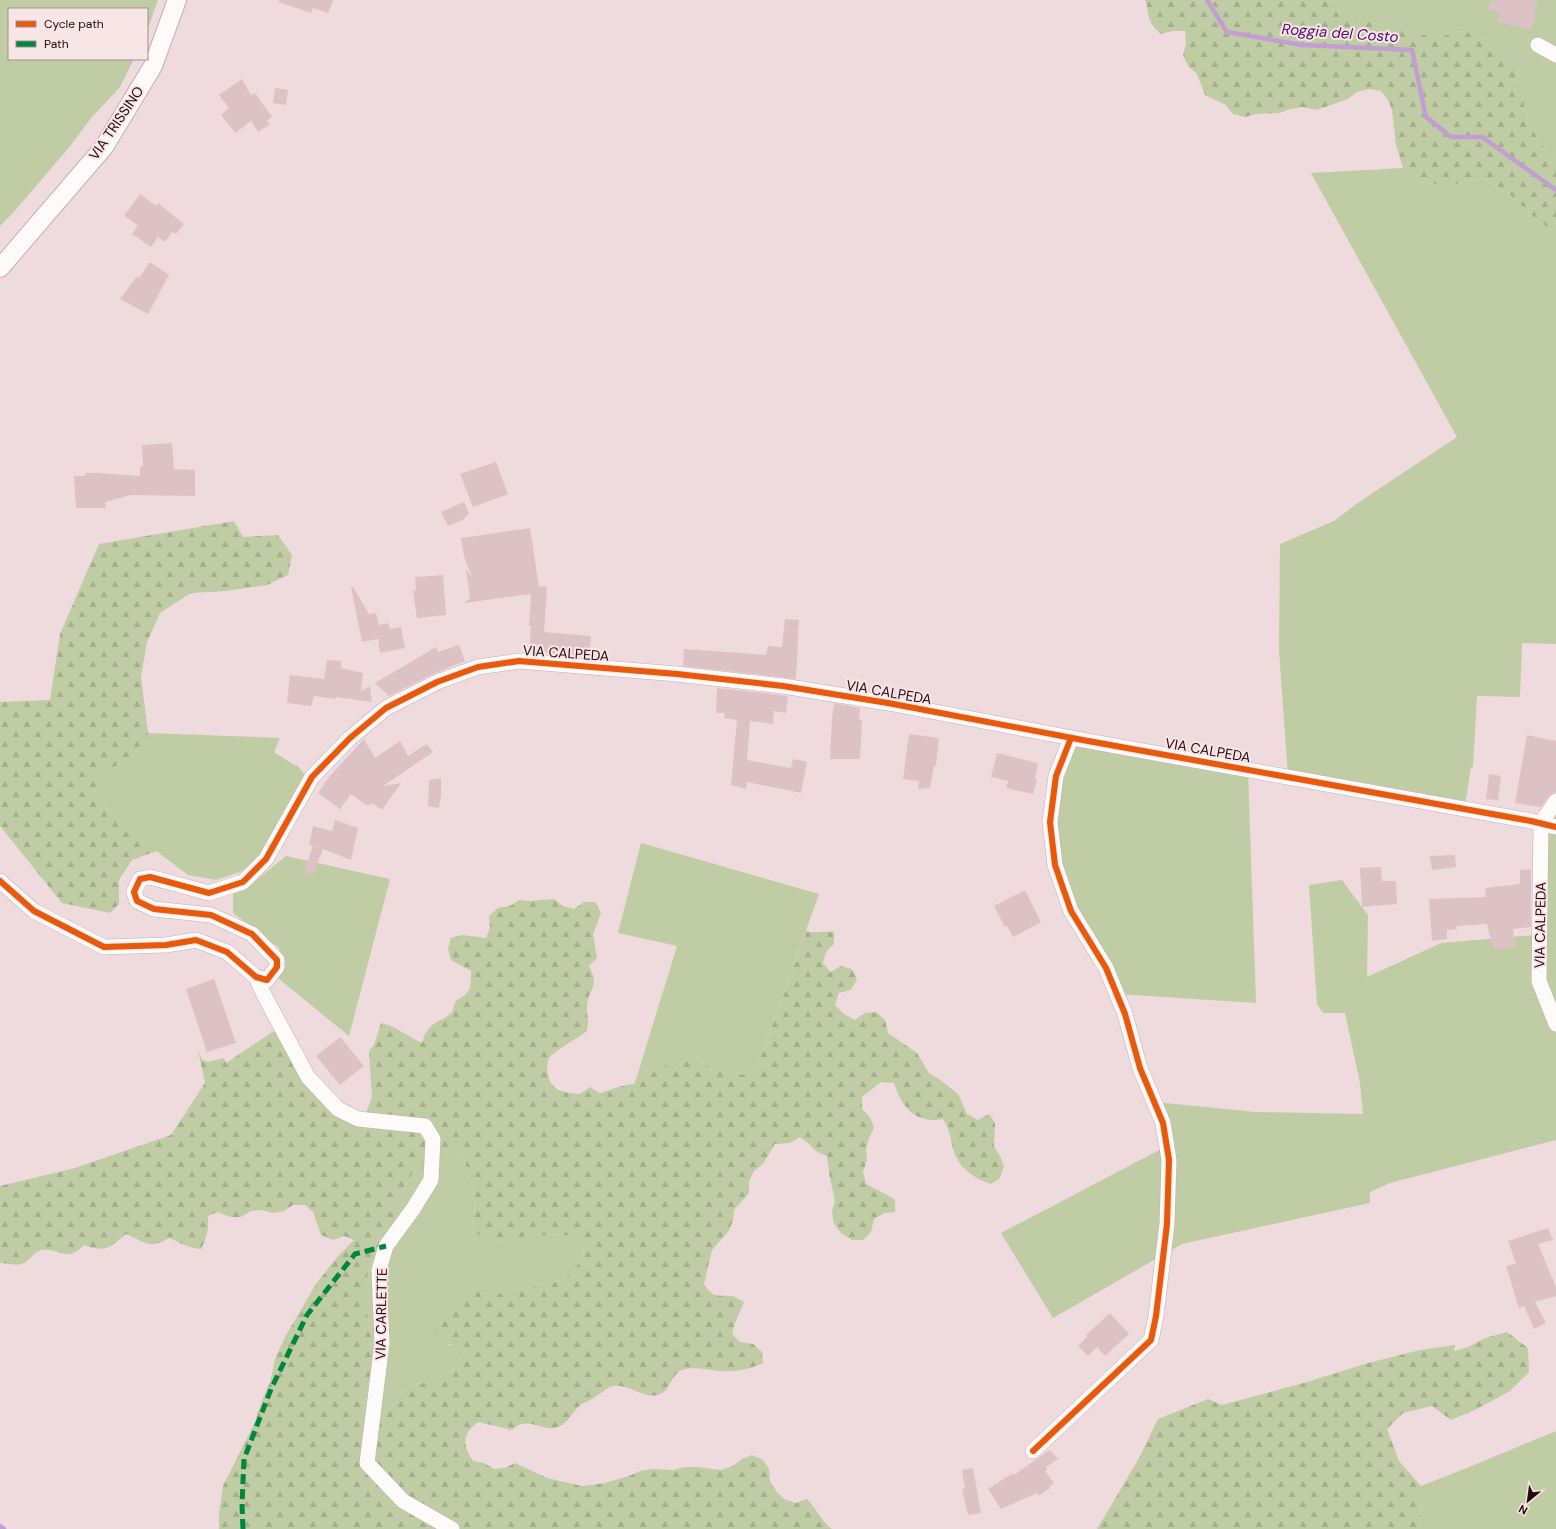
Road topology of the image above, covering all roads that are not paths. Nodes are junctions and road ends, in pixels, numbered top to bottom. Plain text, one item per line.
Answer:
1 (177, 0) edge
2 (1538, 45) dead end
3 (1556, 55) edge
4 (0, 268) edge
5 (1070, 738) junction
6 (1556, 801) edge
7 (1541, 823) junction
8 (1556, 827) edge
9 (0, 881) edge
10 (256, 977) junction
11 (1556, 1024) edge
12 (1033, 1451) dead end
13 (452, 1529) edge

1 - 4 main road, VIA TRISSINO
2 - 3 street
5 - 7 street, VIA CALPEDA
5 - 10 street, VIA CALPEDA
5 - 12 street
6 - 7 street
7 - 8 street, VIA CALPEDA
7 - 11 street, VIA CALPEDA
9 - 10 street
10 - 13 street, VIA CARLETTE

